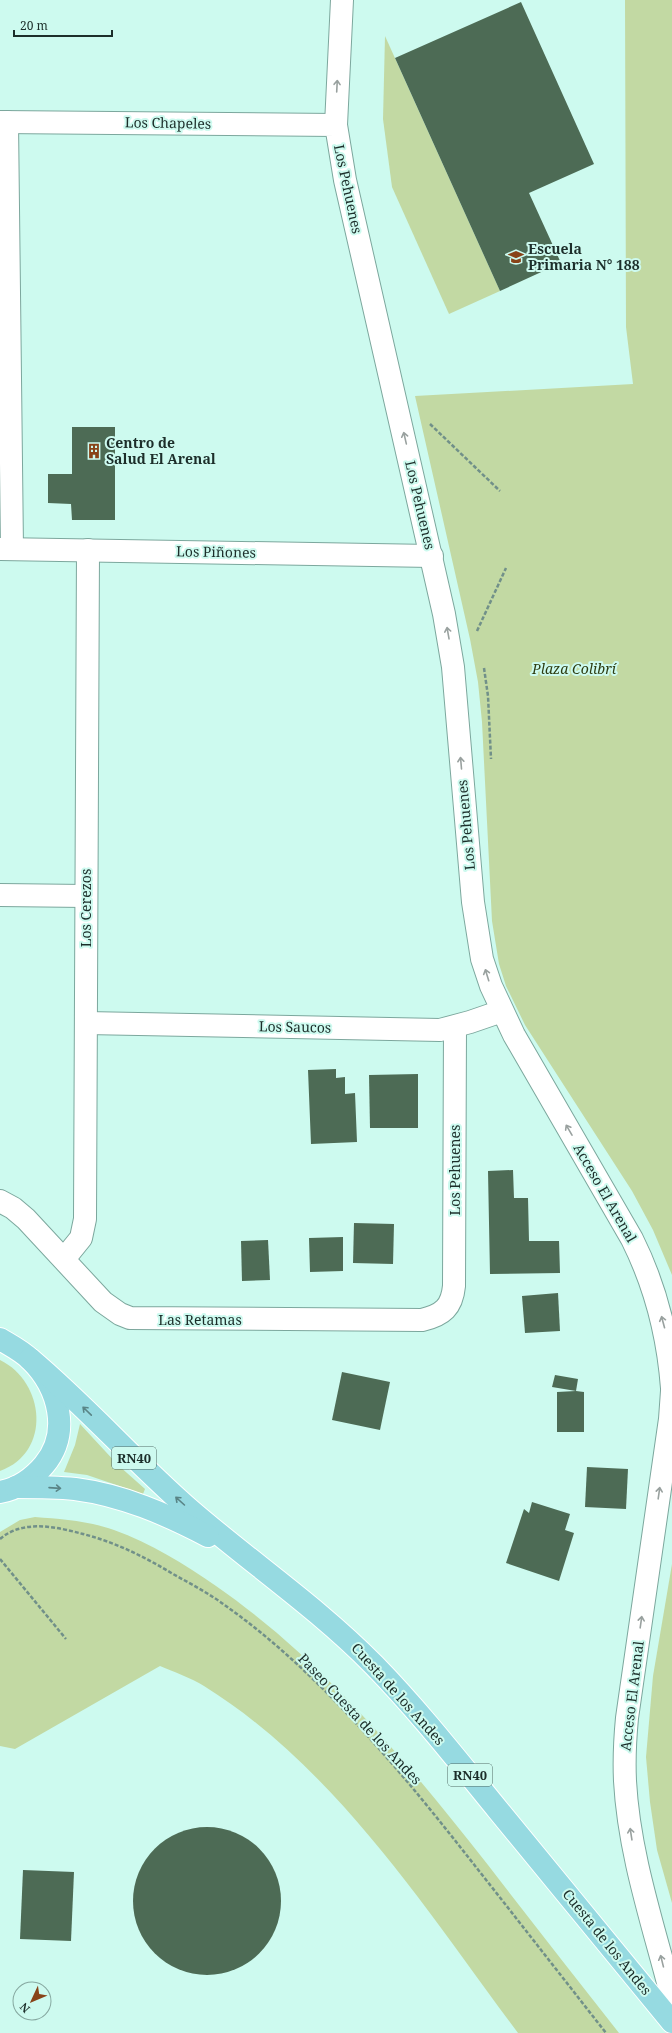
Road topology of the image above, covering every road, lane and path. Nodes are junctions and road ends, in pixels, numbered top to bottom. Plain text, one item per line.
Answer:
1 (342, 0) edge
2 (4, 122) edge
3 (336, 125) junction
4 (430, 423) dead end
5 (500, 491) dead end
6 (6, 549) edge
7 (88, 550) junction
8 (432, 556) junction
9 (506, 568) dead end
10 (476, 632) dead end
11 (0, 895) edge
12 (86, 896) junction
13 (502, 1011) junction
14 (86, 1023) junction
15 (455, 1027) junction
16 (0, 1200) edge
17 (64, 1259) junction
18 (446, 1311) joint
19 (0, 1340) edge
20 (30, 1359) junction
21 (672, 1389) edge
22 (8, 1489) edge
23 (0, 1538) edge
24 (242, 1553) junction
25 (0, 1559) edge
26 (66, 1639) dead end
27 (672, 1998) edge
28 (672, 2022) edge
29 (606, 2033) edge

3 -> 1 street, Los Pehuenes
2 - 3 street, Los Chapeles
2 - 6 street
8 -> 3 street, Los Pehuenes
4 - 5 path
6 - 7 street, Los Piñones
7 - 8 street, Los Piñones
7 - 12 street, Los Cerezos
13 -> 8 street, Los Pehuenes
9 - 10 path
11 - 12 street
12 - 14 street, Los Cerezos
13 - 15 street, Los Saucos
21 -> 13 street, Acceso El Arenal
14 - 15 street, Los Saucos
14 - 17 street, Los Cerezos
15 - 18 street, Los Pehuenes
16 - 17 street, Las Retamas
17 - 18 street, Las Retamas
19 - 20 main road, RN40
20 - 22 main road, RN40
24 -> 20 main road, Cuesta de los Andes / RN40
27 -> 21 street, Acceso El Arenal
22 -> 24 main road, Cuesta de los Andes / RN40
23 - 29 path, Paseo Cuesta de los Andes
24 - 28 main road, Cuesta de los Andes / RN40
25 - 26 path

